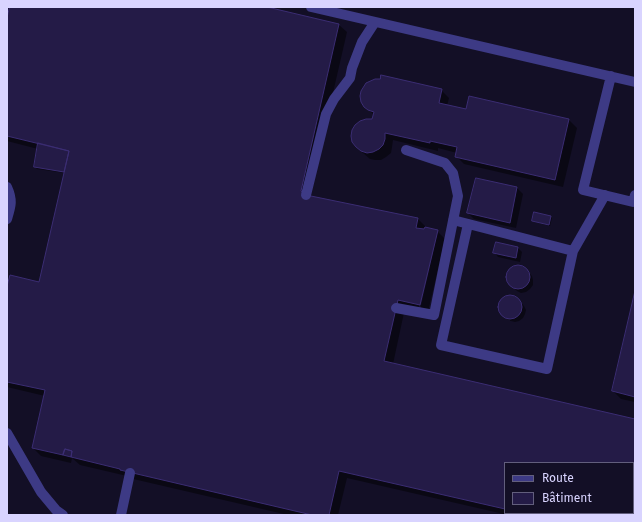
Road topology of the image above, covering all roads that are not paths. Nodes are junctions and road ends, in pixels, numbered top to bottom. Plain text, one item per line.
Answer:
1 (311, 7) edge
2 (375, 22) junction
3 (611, 76) junction
4 (635, 82) edge
5 (406, 150) dead end
6 (7, 187) edge
7 (306, 195) dead end
8 (605, 195) junction
9 (635, 195) edge
10 (7, 219) edge
11 (453, 220) junction
12 (468, 224) junction
13 (573, 251) junction
14 (396, 308) dead end
15 (7, 433) edge
16 (130, 473) dead end
17 (63, 515) edge
18 (121, 515) edge

1 - 2 lane
2 - 3 lane
2 - 7 lane
3 - 4 lane
3 - 8 lane
5 - 11 lane
6 - 10 lane
8 - 9 lane
8 - 13 lane
11 - 12 lane
11 - 14 lane
12 - 13 lane
12 - 13 lane
15 - 17 lane
16 - 18 lane

